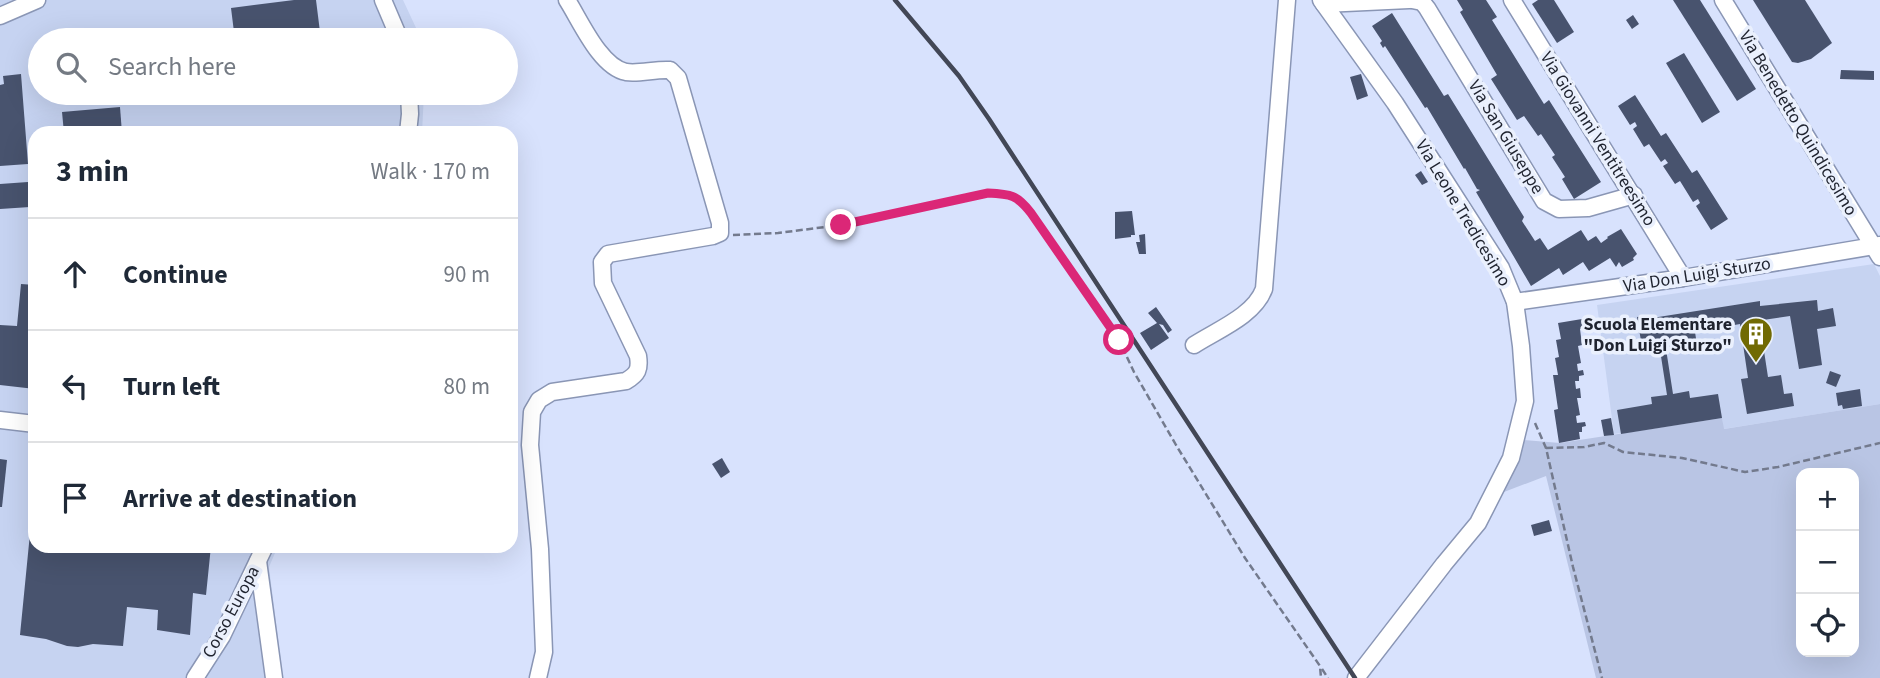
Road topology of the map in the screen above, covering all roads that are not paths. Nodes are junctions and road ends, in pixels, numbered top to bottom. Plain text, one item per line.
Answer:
1 (37, 0) edge
2 (383, 0) edge
3 (567, 0) edge
4 (1287, 0) edge
5 (1410, 0) edge
6 (1512, 0) edge
7 (1723, 0) edge
8 (1323, 2) edge
9 (0, 16) edge
10 (395, 28) edge
11 (410, 105) edge
12 (409, 126) edge
13 (1634, 195) junction
14 (1878, 250) edge
15 (1683, 278) junction
16 (1514, 302) junction
17 (1194, 345) dead end
18 (0, 420) edge
19 (28, 423) edge
20 (262, 553) edge
21 (195, 678) edge
22 (274, 678) edge
23 (538, 678) edge
24 (1356, 678) edge

1 - 9 street
2 - 10 street
3 - 23 street
4 - 17 street
5 - 8 street, Via San Giuseppe
5 - 13 street, Via San Giuseppe
6 - 13 street, Via Giovanni Ventitreesimo
7 - 14 street, Via Benedetto Quindicesimo
8 - 16 street, Via Leone Tredicesimo
11 - 12 street
13 - 15 street, Via Giovanni Ventitreesimo
14 - 15 street, Via Don Luigi Sturzo
15 - 16 street, Via Don Luigi Sturzo
16 - 24 street, Via Leone Tredicesimo
18 - 19 street
20 - 21 street, Corso Europa
20 - 22 street

